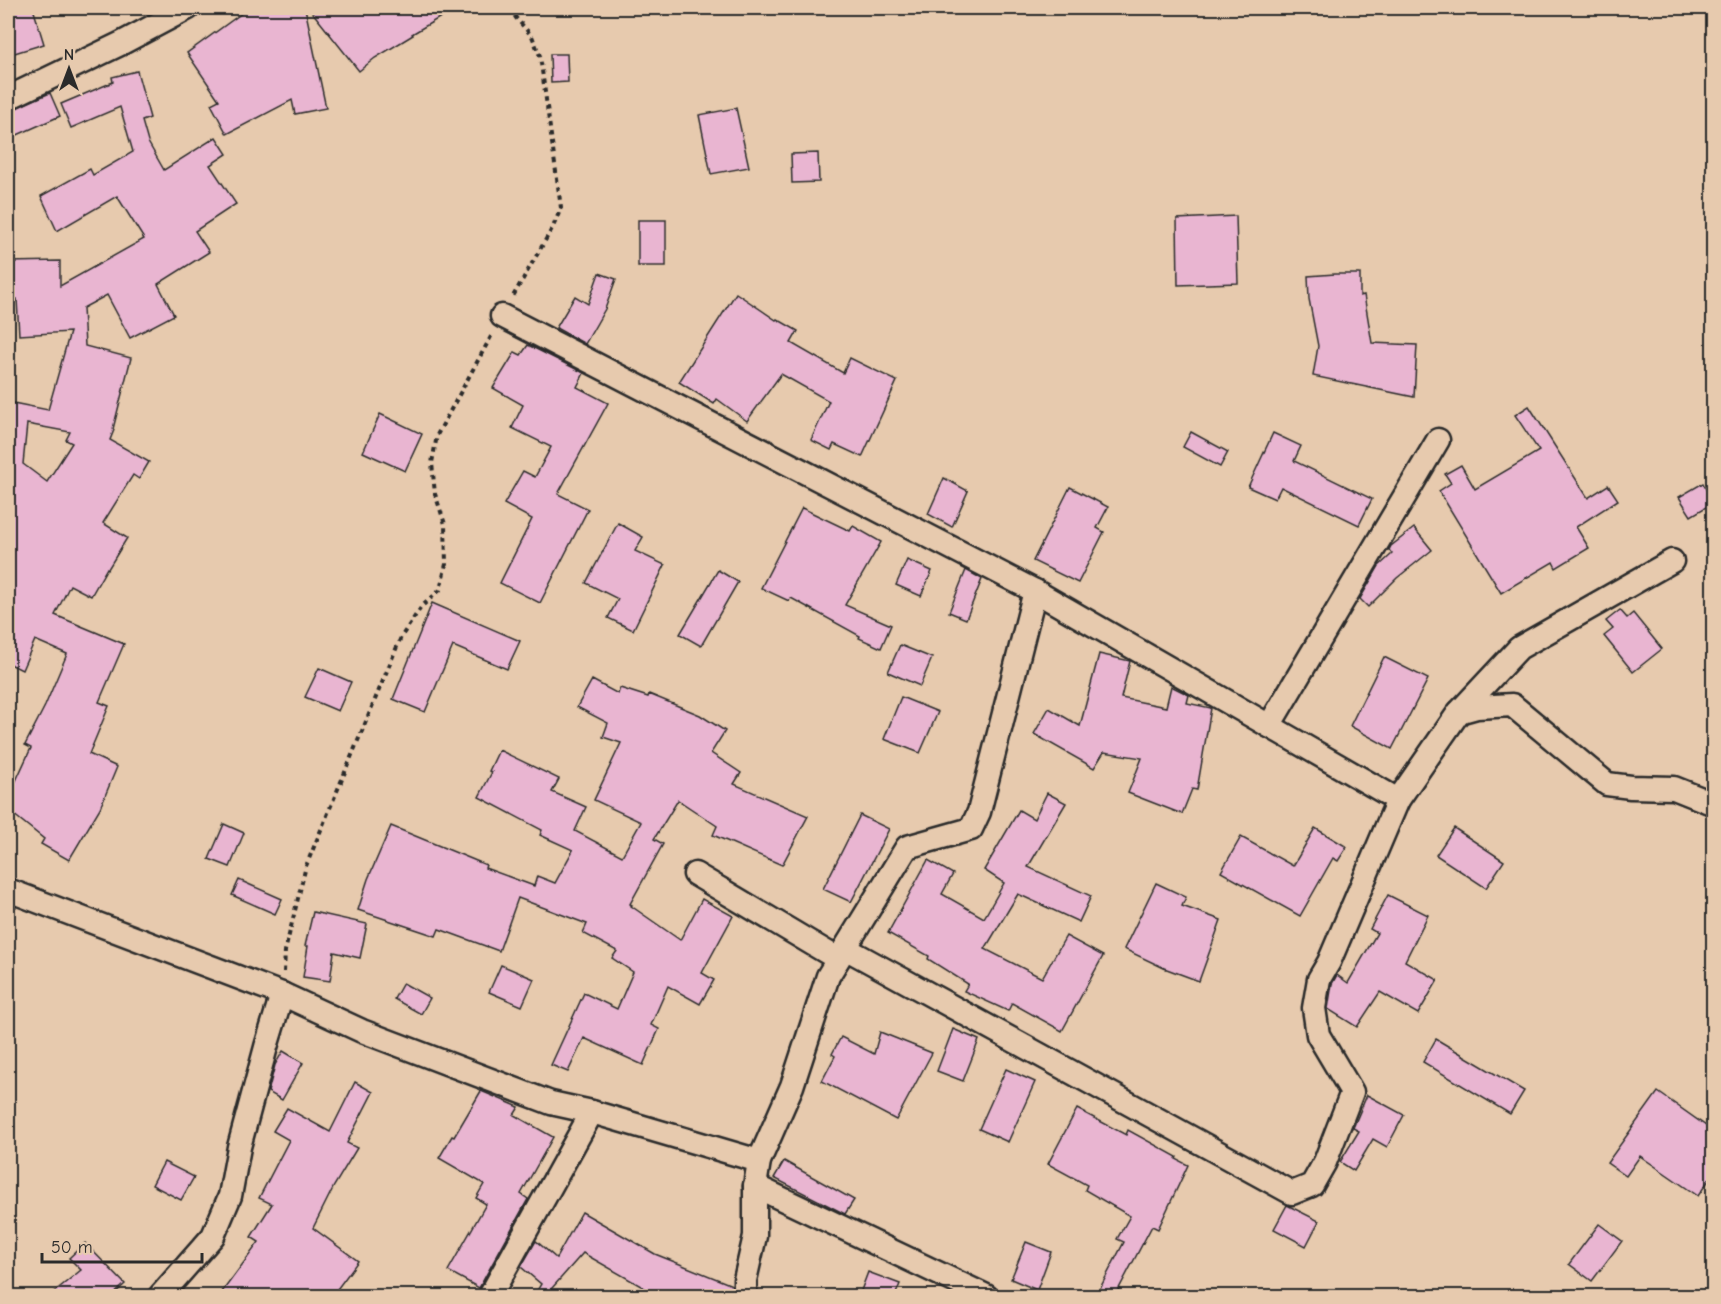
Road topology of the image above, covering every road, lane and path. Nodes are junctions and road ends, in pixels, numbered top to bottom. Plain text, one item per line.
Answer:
1 (188, 8) edge
2 (510, 8) edge
3 (8, 98) edge
4 (502, 316) junction
5 (1438, 440) dead end
6 (1672, 561) dead end
7 (1035, 591) junction
8 (1459, 712) junction
9 (1269, 726) junction
10 (1398, 800) junction
11 (1713, 804) edge
12 (695, 874) dead end
13 (8, 890) edge
14 (842, 954) junction
15 (282, 994) junction
16 (592, 1112) junction
17 (759, 1161) junction
18 (755, 1186) junction
19 (160, 1296) edge
20 (490, 1296) edge
21 (746, 1296) edge
22 (986, 1296) edge

1 - 3 street
2 - 4 path
4 - 7 street
4 - 15 path
5 - 9 street
6 - 8 street
7 - 9 street
7 - 14 street
8 - 10 street
8 - 11 street
9 - 10 street
10 - 14 street
12 - 14 street
13 - 15 street
14 - 17 street
15 - 16 street
15 - 19 street
16 - 17 street
16 - 20 street
17 - 18 street
18 - 21 street
18 - 22 street

